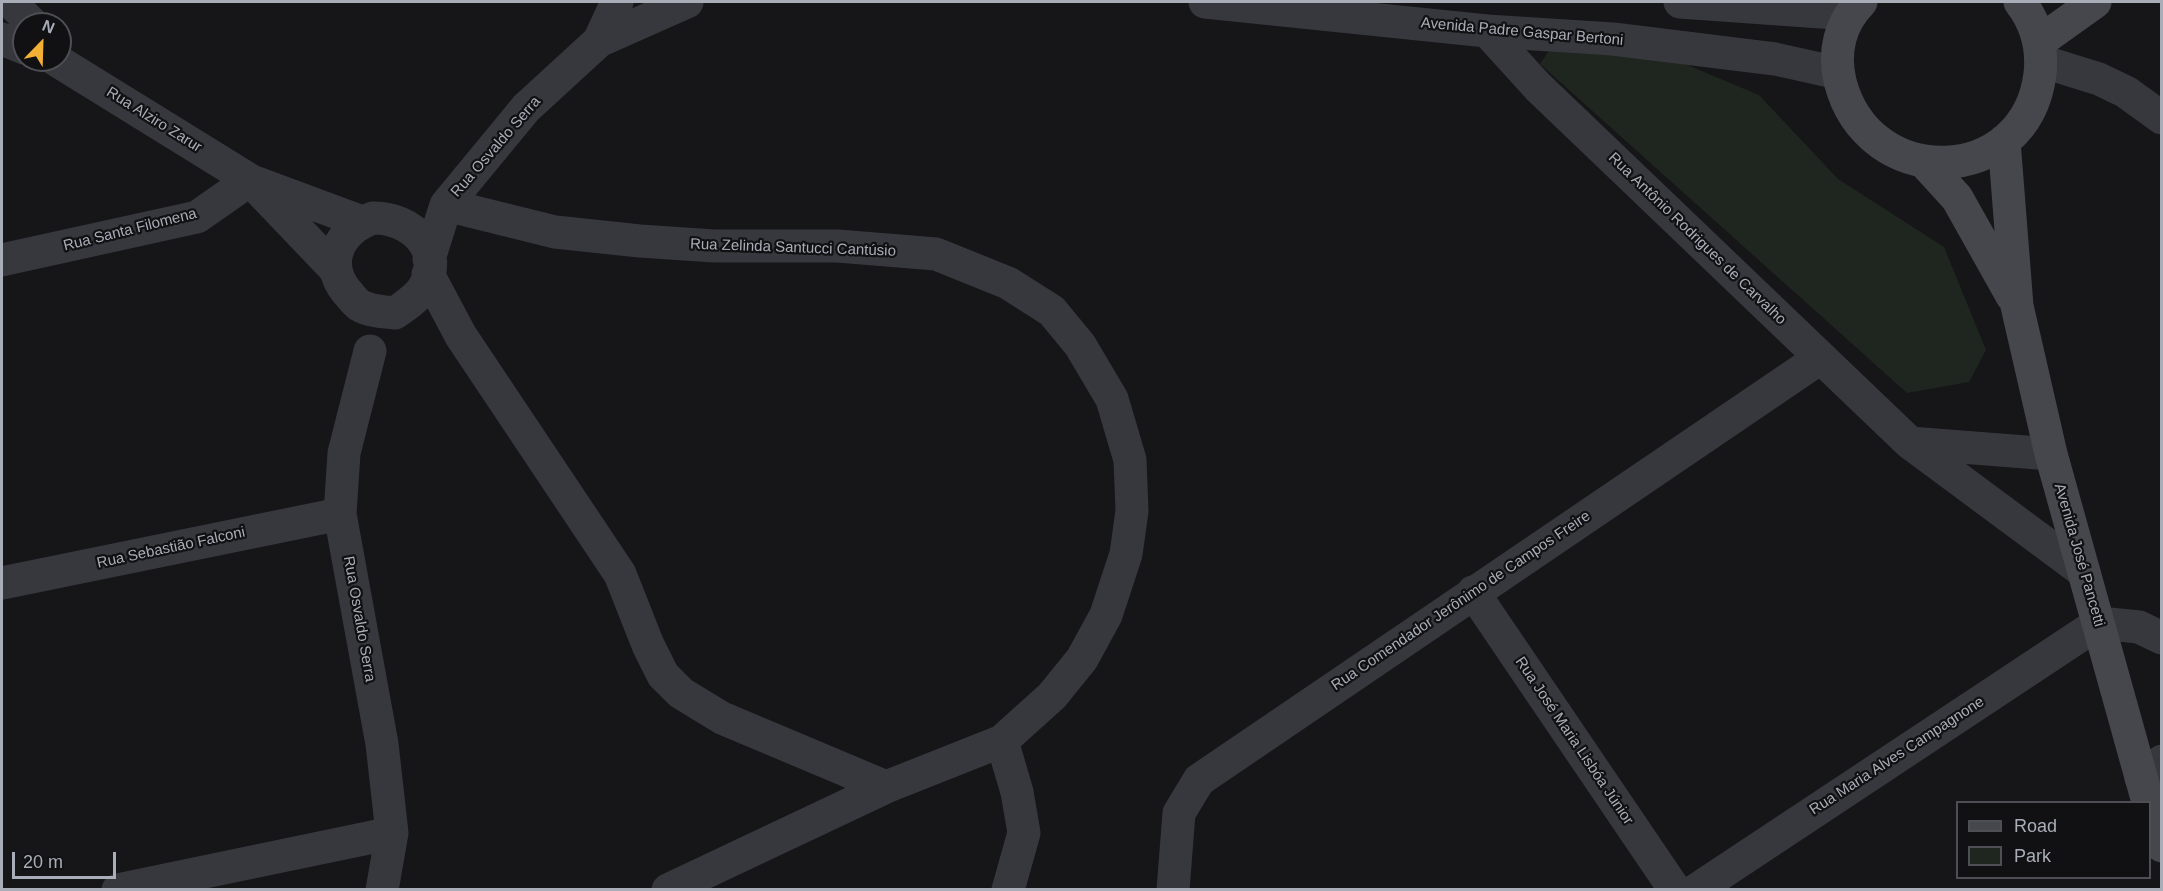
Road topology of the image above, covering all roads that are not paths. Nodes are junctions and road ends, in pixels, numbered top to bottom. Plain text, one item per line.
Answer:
1 (617, 2) edge
2 (687, 2) edge
3 (1205, 2) edge
4 (1680, 2) edge
5 (2020, 2) edge
6 (2095, 2) edge
7 (1855, 8) edge
8 (1487, 31) junction
9 (599, 41) junction
10 (2040, 52) junction
11 (72, 70) edge
12 (1838, 73) junction
13 (2162, 118) edge
14 (2004, 141) junction
15 (1925, 162) junction
16 (250, 180) junction
17 (446, 205) junction
18 (362, 222) junction
19 (403, 222) junction
20 (2, 260) edge
21 (429, 266) junction
22 (335, 269) junction
23 (357, 304) junction
24 (2017, 306) junction
25 (399, 310) junction
26 (461, 336) junction
27 (370, 351) junction
28 (1820, 358) junction
29 (1910, 443) junction
30 (2051, 454) junction
31 (340, 514) junction
32 (2084, 572) junction
33 (2, 583) edge
34 (1473, 592) junction
35 (2098, 623) junction
36 (2162, 638) edge
37 (1002, 741) junction
38 (886, 787) junction
39 (2150, 787) edge
40 (392, 834) junction
41 (2162, 846) edge
42 (118, 890) edge
43 (382, 890) edge
44 (668, 890) edge
45 (1008, 890) edge
46 (1173, 890) edge
47 (1675, 890) edge
48 (1696, 890) edge

1 - 9 street
2 - 9 street
3 - 8 street, Avenida Padre Gaspar Bertoni
4 - 7 street
5 - 10 main road
6 - 10 main road
7 - 12 main road
8 - 12 street, Avenida Padre Gaspar Bertoni
8 - 28 street, Rua Antônio Rodrigues de Carvalho
9 - 17 street, Rua Osvaldo Serra
10 - 13 street
10 - 14 main road
11 - 16 street, Rua Alziro Zarur
12 - 15 main road
14 - 15 main road
14 - 24 main road, Avenida José Pancetti
15 - 24 main road, Avenida José Pancetti
16 - 18 street, Rua Alziro Zarur
16 - 20 street, Rua Santa Filomena
16 - 22 street, Rua Alziro Zarur
17 - 19 street, Rua Osvaldo Serra
17 - 21 street, Rua Osvaldo Serra
17 - 37 street, Rua Zelinda Santucci Cantúsio
18 - 19 street
18 - 22 street
19 - 21 street
21 - 25 street
21 - 26 street
22 - 23 street
23 - 25 street
23 - 27 street, Rua Osvaldo Serra
24 - 30 main road, Avenida José Pancetti
25 - 26 street
25 - 27 street, Rua Osvaldo Serra
26 - 38 street
27 - 31 street, Rua Osvaldo Serra
28 - 29 street, Rua Antônio Rodrigues de Carvalho
28 - 34 street, Rua Comendador Jerônimo de Campos Freire
29 - 30 street
29 - 32 street, Rua Antônio Rodrigues de Carvalho
30 - 32 main road, Avenida José Pancetti
31 - 33 street, Rua Sebastião Falconi
31 - 40 street, Rua Osvaldo Serra
32 - 35 main road, Avenida José Pancetti
34 - 46 street, Rua Comendador Jerônimo de Campos Freire
34 - 47 street, Rua José Maria Lisbóa Júnior
35 - 36 street
35 - 39 main road, Avenida José Pancetti
35 - 48 street, Rua Maria Alves Campagnone
37 - 38 street, Rua Zelinda Santucci Cantúsio
37 - 45 street
38 - 44 street
39 - 41 main road, Avenida José Pancetti
40 - 42 street
40 - 43 street, Rua Osvaldo Serra

